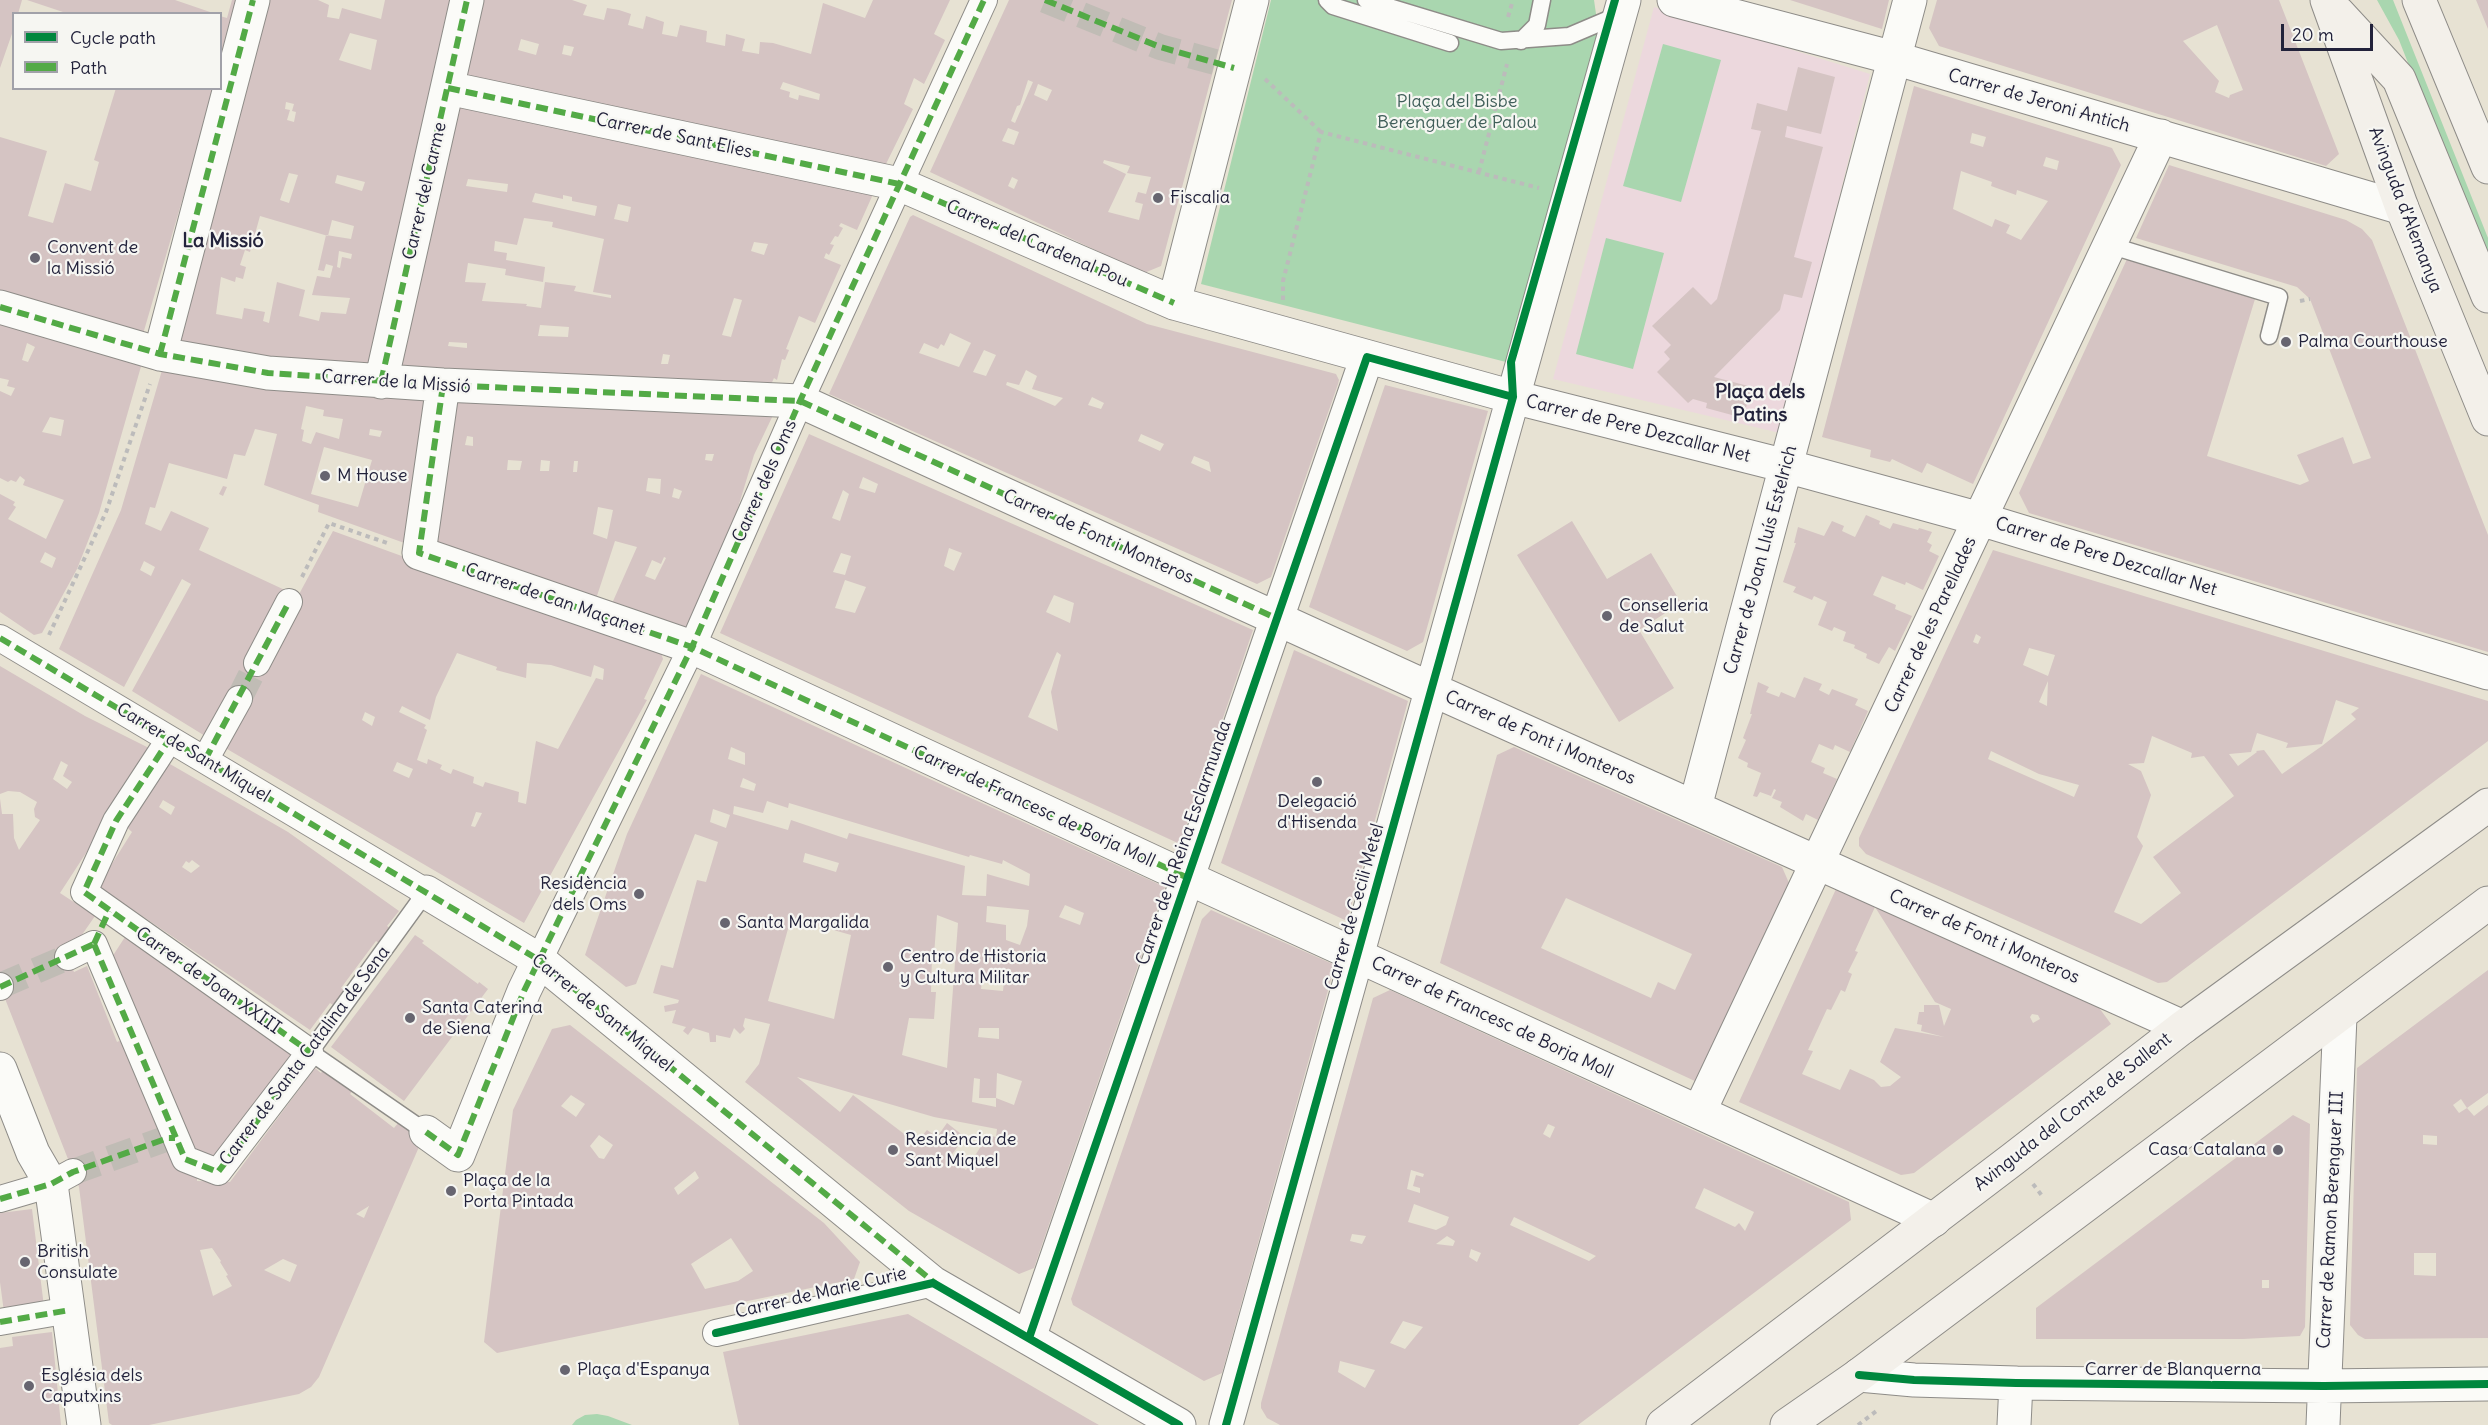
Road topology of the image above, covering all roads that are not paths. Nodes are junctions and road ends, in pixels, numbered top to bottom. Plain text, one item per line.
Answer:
1 (254, 0) edge
2 (467, 0) edge
3 (984, 0) edge
4 (1252, 0) edge
5 (1327, 0) edge
6 (1366, 0) edge
7 (1542, 0) edge
8 (1674, 0) edge
9 (1910, 0) edge
10 (2419, 0) edge
11 (2327, 2) edge
12 (1623, 5) edge
13 (1521, 41) junction
14 (1450, 43) dead end
15 (1894, 58) junction
16 (448, 88) junction
17 (2161, 136) junction
18 (2488, 167) edge
19 (899, 184) junction
20 (2402, 208) junction
21 (2109, 245) junction
22 (2488, 296) edge
23 (1174, 303) junction
24 (0, 307) edge
25 (2269, 336) dead end
26 (160, 354) junction
27 (1367, 357) junction
28 (381, 382) junction
29 (443, 385) junction
30 (1513, 397) junction
31 (800, 401) junction
32 (2488, 418) edge
33 (1786, 466) junction
34 (1980, 519) junction
35 (289, 602) road end
36 (1278, 619) junction
37 (0, 638) edge
38 (692, 647) junction
39 (257, 663) tunnel mouth
40 (2488, 673) edge
41 (1431, 689) junction
42 (238, 699) tunnel mouth
43 (170, 740) junction
44 (205, 760) junction
45 (2488, 805) edge
46 (1695, 807) junction
47 (1818, 862) junction
48 (1188, 878) junction
49 (426, 892) junction
50 (2488, 903) edge
51 (109, 911) junction
52 (94, 944) junction
53 (1357, 956) junction
54 (68, 957) tunnel mouth
55 (539, 960) junction
56 (2340, 1016) junction
57 (2183, 1027) junction
58 (310, 1052) junction
59 (0, 1069) edge
60 (1699, 1112) junction
61 (426, 1132) joint
62 (62, 1178) junction
63 (0, 1199) edge
64 (1934, 1220) junction
65 (933, 1283) junction
66 (70, 1310) junction
67 (0, 1322) edge
68 (716, 1333) dead end
69 (1029, 1338) junction
70 (1859, 1375) junction
71 (2016, 1383) junction
72 (2488, 1384) edge
73 (2324, 1386) junction
74 (84, 1425) edge
75 (1179, 1425) edge
76 (1226, 1425) edge
77 (1663, 1425) edge
78 (1787, 1425) edge
79 (2014, 1425) edge
80 (2323, 1425) edge

1 - 26 street
2 - 16 street, Carrer del Carme
3 - 19 street, Carrer dels Oms
4 - 23 street
5 - 14 lane
6 - 13 lane
7 - 13 lane
8 - 15 street, Carrer de Jeroni Antich
9 - 15 street, Carrer de Joan Lluís Estelrich
10 - 18 main road
11 - 20 main road, Avinguda d'Alemanya
11 - 22 main road
12 - 13 lane
12 - 30 street
15 - 17 street, Carrer de Jeroni Antich
15 - 33 street, Carrer de Joan Lluís Estelrich
16 - 19 street, Carrer de Sant Elies
16 - 28 street, Carrer del Carme
17 - 20 street, Carrer de Jeroni Antich
17 - 21 street, Carrer de les Parellades
19 - 23 street, Carrer del Cardenal Pou
19 - 31 street, Carrer dels Oms
20 - 32 main road, Avinguda d'Alemanya
21 - 25 lane
21 - 34 street, Carrer de les Parellades
23 - 27 street
24 - 26 street, Carrer de la Missió
26 - 28 street, Carrer de la Missió
27 - 30 street
27 - 36 street, Carrer de la Reina Esclarmunda
28 - 29 street, Carrer de la Missió
29 - 31 street, Carrer de la Missió
29 - 38 street, Carrer de Can Maçanet
30 - 33 street, Carrer de Pere Dezcallar Net
30 - 41 street, Carrer de Cecili Metel
31 - 36 street, Carrer de Font i Monteros
31 - 38 street, Carrer dels Oms
33 - 34 street, Carrer de Pere Dezcallar Net
33 - 46 street, Carrer de Joan Lluís Estelrich
34 - 40 street, Carrer de Pere Dezcallar Net
34 - 47 street, Carrer de les Parellades
35 - 39 street
36 - 41 street, Carrer de Font i Monteros
36 - 48 street, Carrer de la Reina Esclarmunda
37 - 43 street, Carrer de Sant Miquel
38 - 48 street, Carrer de Francesc de Borja Moll
38 - 55 street, Carrer dels Oms
41 - 46 street, Carrer de Font i Monteros
41 - 53 street, Carrer de Cecili Metel
42 - 44 street
43 - 44 street, Carrer de Sant Miquel
43 - 51 street, Carrer de Joan XXIII
44 - 49 street, Carrer de Sant Miquel
45 - 57 main road, Avinguda del Comte de Sallent
46 - 47 street, Carrer de Font i Monteros
47 - 57 street, Carrer de Font i Monteros
47 - 60 street, Carrer de les Parellades
48 - 53 street, Carrer de Francesc de Borja Moll
48 - 69 street, Carrer de la Reina Esclarmunda
49 - 55 street, Carrer de Sant Miquel
49 - 58 lane, Carrer de Santa Catalina de Sena
50 - 56 main road
51 - 52 street
51 - 58 street, Carrer de Joan XXIII
52 - 54 street
52 - 58 street, Carrer de Santa Catalina de Sena
53 - 60 street, Carrer de Francesc de Borja Moll
53 - 76 street, Carrer de Cecili Metel
55 - 61 street
55 - 65 street, Carrer de Sant Miquel
56 - 70 main road
56 - 73 street, Carrer de Ramon Berenguer III
57 - 64 main road, Avinguda del Comte de Sallent
58 - 61 lane, Carrer de Joan XXIII
59 - 62 street
60 - 64 street, Carrer de Francesc de Borja Moll
62 - 63 street
62 - 66 street
64 - 77 main road, Avinguda del Comte de Sallent
65 - 68 street, Carrer de Marie Curie
65 - 69 street, Carrer de Sant Miquel
66 - 67 street
66 - 74 street
69 - 75 street, Carrer de Sant Miquel
70 - 71 street, Carrer de Blanquerna
70 - 78 main road
71 - 73 street, Carrer de Blanquerna
71 - 79 street
72 - 73 street, Carrer de Blanquerna
73 - 80 street, Carrer de Ramon Berenguer III

